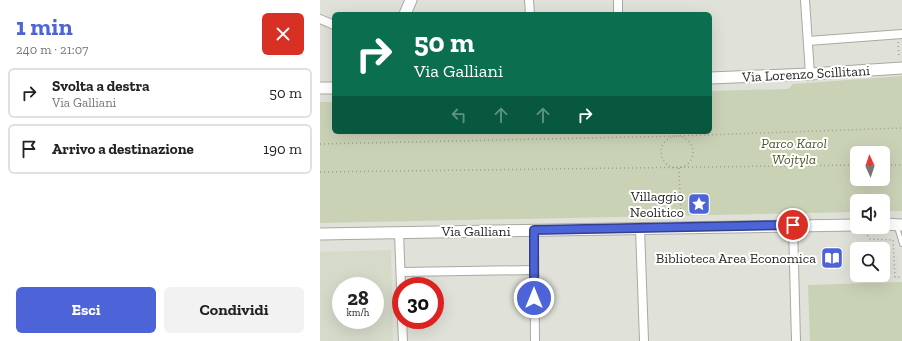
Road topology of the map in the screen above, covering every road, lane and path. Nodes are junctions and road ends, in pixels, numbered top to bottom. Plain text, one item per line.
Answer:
1 (410, 0) edge
2 (530, 0) edge
3 (618, 0) edge
4 (805, 0) edge
5 (406, 12) edge
6 (530, 12) edge
7 (618, 12) edge
8 (320, 19) edge
9 (332, 24) edge
10 (900, 34) edge
11 (808, 41) junction
12 (901, 68) edge
13 (810, 74) junction
14 (712, 78) edge
15 (320, 88) edge
16 (332, 88) edge
17 (902, 128) edge
18 (677, 136) junction
19 (320, 144) edge
20 (850, 165) edge
21 (890, 165) edge
22 (902, 165) edge
23 (679, 168) junction
24 (320, 172) edge
25 (899, 224) edge
26 (793, 225) junction
27 (850, 225) edge
28 (640, 227) junction
29 (681, 227) junction
30 (534, 230) junction
31 (399, 232) junction
32 (320, 234) edge
33 (902, 244) edge
34 (534, 270) junction
35 (401, 272) junction
36 (401, 277) edge
37 (402, 329) edge
38 (403, 341) edge
39 (535, 341) edge
40 (644, 341) edge
41 (796, 341) edge

1 - 5 street
2 - 6 street
3 - 7 street
4 - 11 street
8 - 9 street
10 - 11 street
10 - 12 path
11 - 13 street
12 - 13 street, Via Lorenzo Scillitani
13 - 14 street, Via Lorenzo Scillitani
15 - 16 street
17 - 18 path
18 - 19 path
18 - 23 path
18 - 23 path
20 - 23 path
21 - 22 path
23 - 24 path
23 - 29 path
25 - 33 lane
26 - 27 street, Via Galliani
26 - 29 street, Via Galliani
26 - 41 street
28 - 29 street, Via Galliani
28 - 30 street, Via Galliani
28 - 40 street
30 - 31 street, Via Galliani
30 - 34 street
31 - 32 street, Via Galliani
31 - 35 street
34 - 35 street
34 - 39 street
35 - 36 street
37 - 38 street

